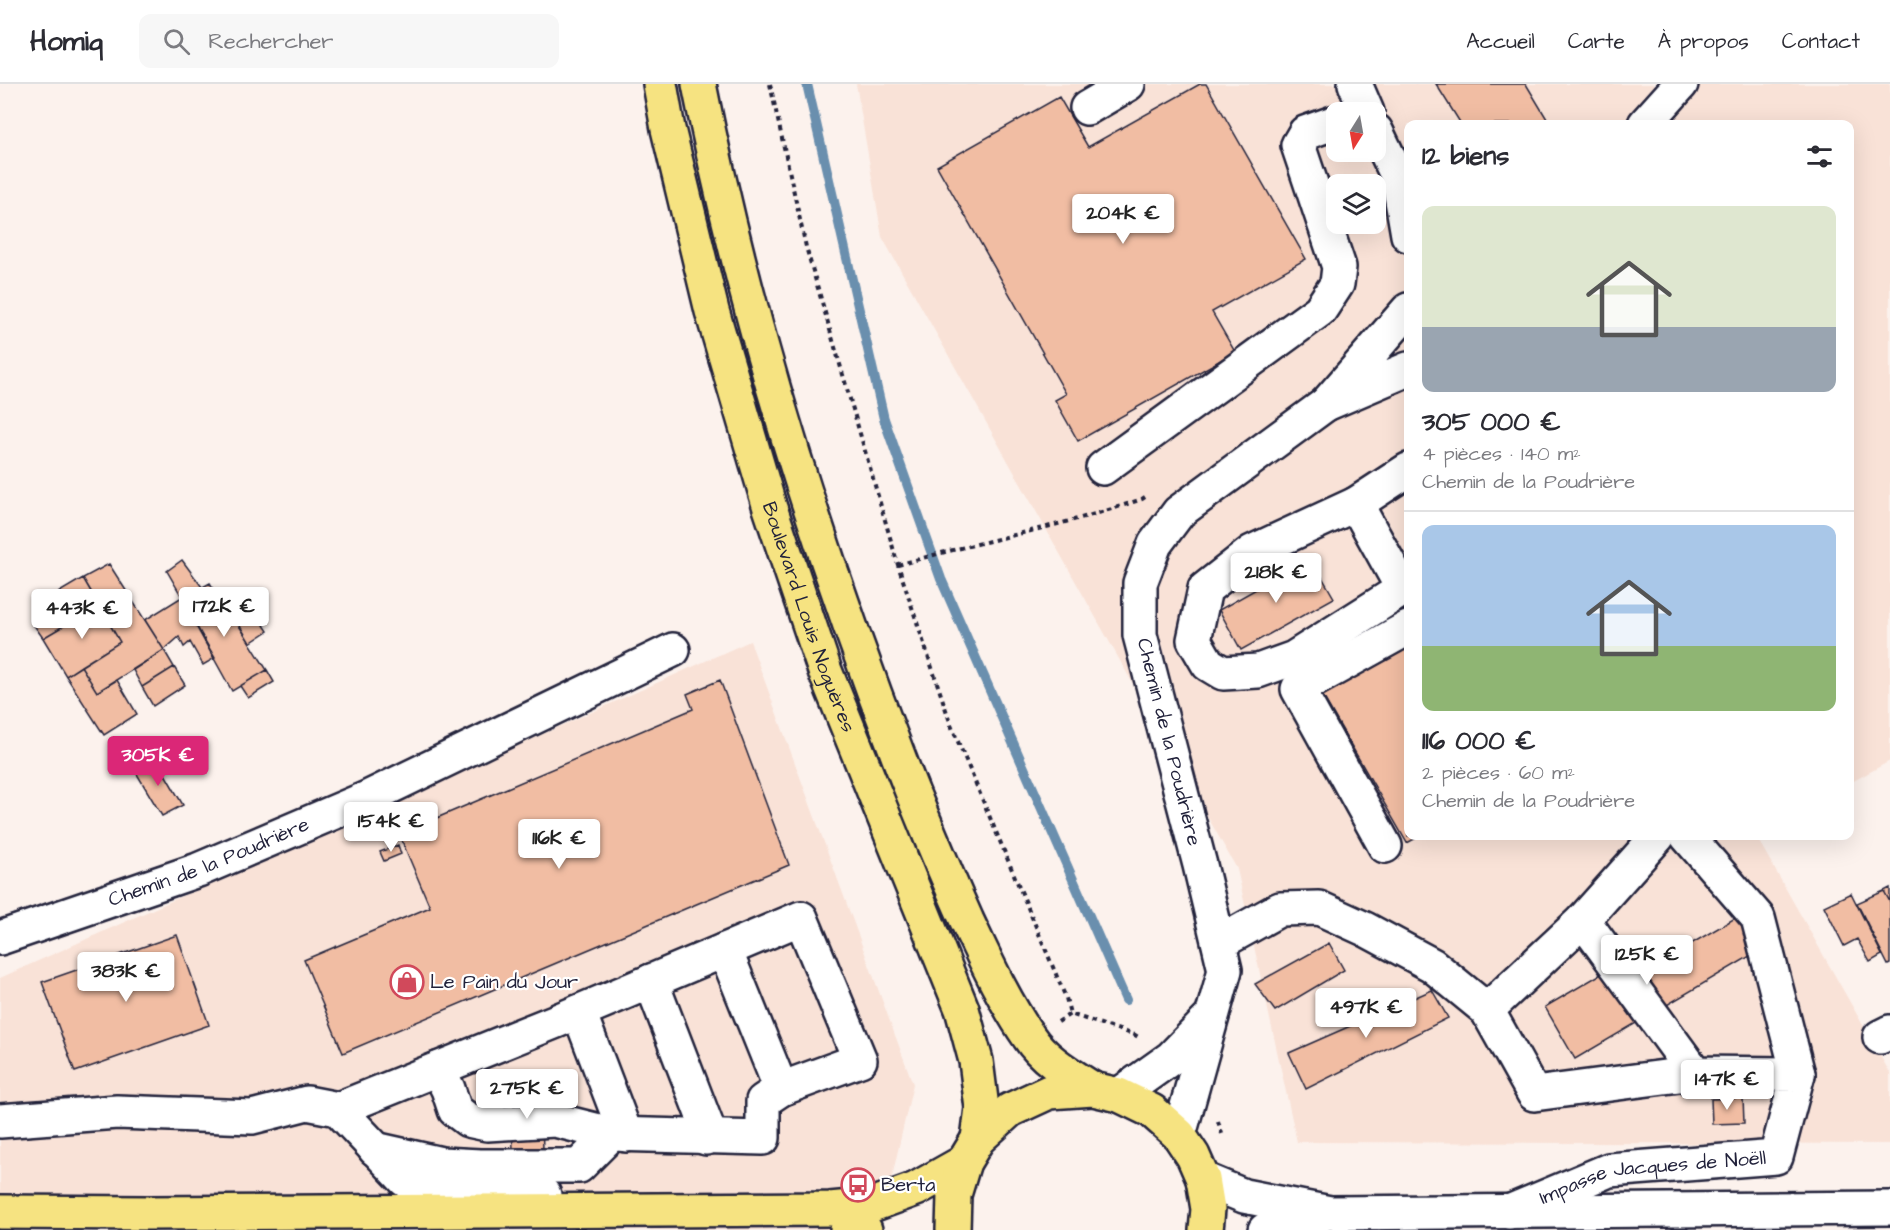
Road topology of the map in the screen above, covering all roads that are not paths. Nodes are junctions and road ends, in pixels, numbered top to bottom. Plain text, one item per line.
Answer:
1 (660, 84) edge
2 (699, 84) edge
3 (1128, 84) edge
4 (1355, 84) edge
5 (1681, 84) edge
6 (1362, 102) edge
7 (1087, 108) dead end
8 (1649, 120) edge
9 (1326, 126) edge
10 (1386, 149) edge
11 (1403, 182) edge
12 (1404, 315) edge
13 (1404, 371) edge
14 (1326, 404) junction
15 (1103, 468) dead end
16 (1404, 473) edge
17 (1356, 504) junction
18 (1404, 585) edge
19 (1404, 589) edge
20 (1404, 630) edge
21 (673, 650) dead end
22 (1654, 840) edge
23 (1690, 840) edge
24 (1385, 846) dead end
25 (1583, 920) junction
26 (0, 938) edge
27 (1218, 943) junction
28 (725, 950) junction
29 (651, 981) junction
30 (1487, 1010) junction
31 (579, 1012) junction
32 (1212, 1016) junction
33 (438, 1069) junction
34 (1695, 1073) junction
35 (1798, 1074) junction
36 (781, 1089) junction
37 (1106, 1092) junction
38 (338, 1109) junction
39 (0, 1121) edge
40 (618, 1135) junction
41 (1179, 1135) junction
42 (706, 1138) junction
43 (375, 1149) junction
44 (971, 1151) junction
45 (1203, 1179) junction
46 (1890, 1208) edge
47 (716, 1210) junction
48 (0, 1212) edge
49 (1509, 1212) junction
50 (1330, 1213) junction
51 (847, 1230) edge
52 (866, 1230) edge
53 (953, 1230) edge
54 (1206, 1230) edge
55 (1265, 1230) edge

1 - 44 main road, Boulevard Louis Noguères
2 - 37 main road, Boulevard Louis Noguères
3 - 7 street
4 - 6 street
5 - 8 street
9 - 15 street
10 - 11 street
12 - 14 street, Chemin de la Poudrière
13 - 14 street, Chemin de la Poudrière
14 - 27 street, Chemin de la Poudrière
16 - 17 street
17 - 18 street
17 - 19 street
20 - 24 street
21 - 26 street, Chemin de la Poudrière
22 - 25 street
23 - 35 street
25 - 30 street
25 - 34 street
27 - 30 street
27 - 32 street, Chemin de la Poudrière
28 - 29 street
28 - 36 street
28 - 36 street
29 - 31 street
29 - 42 street
30 - 34 street
31 - 33 street
31 - 40 street
32 - 37 street, Chemin de la Poudrière
32 - 41 street, Chemin de la Poudrière
33 - 38 street
33 - 40 street
34 - 35 street
35 - 49 street, Impasse Jacques de Noëll
36 - 42 street
37 - 41 main road, Boulevard Louis Noguères
37 - 44 main road
38 - 39 street
38 - 43 street
40 - 42 street
40 - 43 street
41 - 45 main road, Boulevard Louis Noguères
43 - 47 street
44 - 47 main road
44 - 53 main road, Boulevard Louis Noguères
45 - 50 street
45 - 54 main road, Boulevard Louis Noguères
46 - 49 street
47 - 48 main road
49 - 50 street
50 - 55 street
51 - 52 main road

